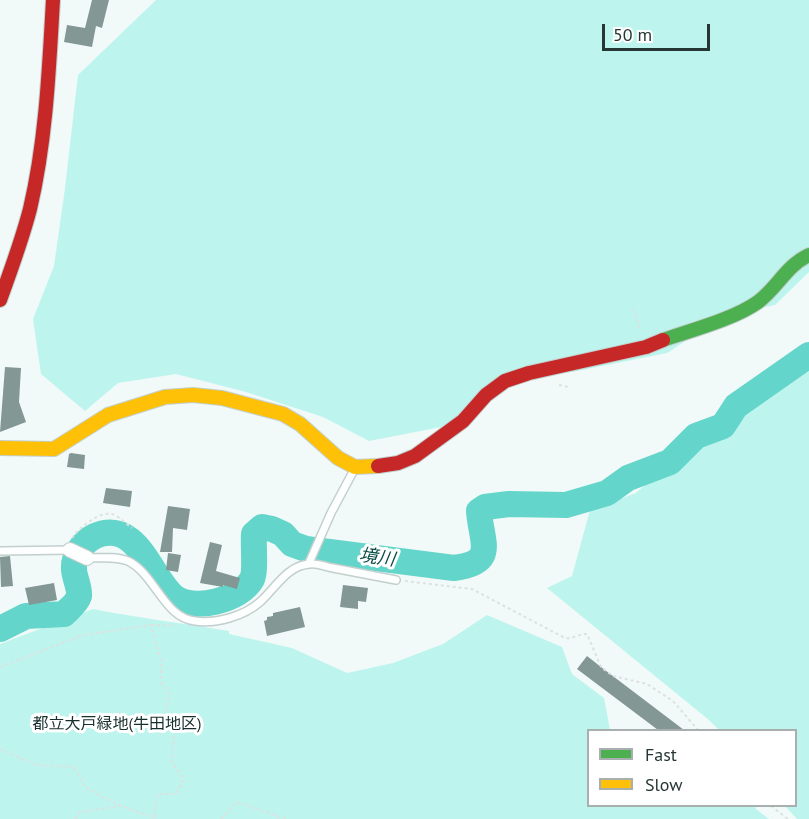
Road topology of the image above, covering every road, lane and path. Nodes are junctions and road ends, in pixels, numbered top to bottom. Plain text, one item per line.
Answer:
1 (53, 0) edge
2 (809, 255) edge
3 (0, 300) edge
4 (633, 308) dead end
5 (646, 347) junction
6 (0, 448) edge
7 (355, 467) junction
8 (132, 528) dead end
9 (0, 551) edge
10 (65, 551) junction
11 (87, 558) joint
12 (310, 562) junction
13 (396, 580) joint
14 (0, 667) edge
15 (697, 729) edge
16 (0, 749) edge
17 (121, 806) junction
18 (772, 807) edge
19 (153, 818) edge
20 (75, 819) edge
21 (158, 819) edge
22 (221, 819) edge
23 (286, 819) edge
24 (788, 819) edge

1 - 3 street
2 - 5 street
4 - 5 path
5 - 7 street
6 - 7 street
7 - 12 lane
8 - 10 path
9 - 10 lane
10 - 11 street
11 - 12 lane
12 - 13 lane
13 - 15 path
14 - 19 path
16 - 17 path
17 - 19 path
17 - 20 path
18 - 24 path
19 - 21 path
22 - 23 path

